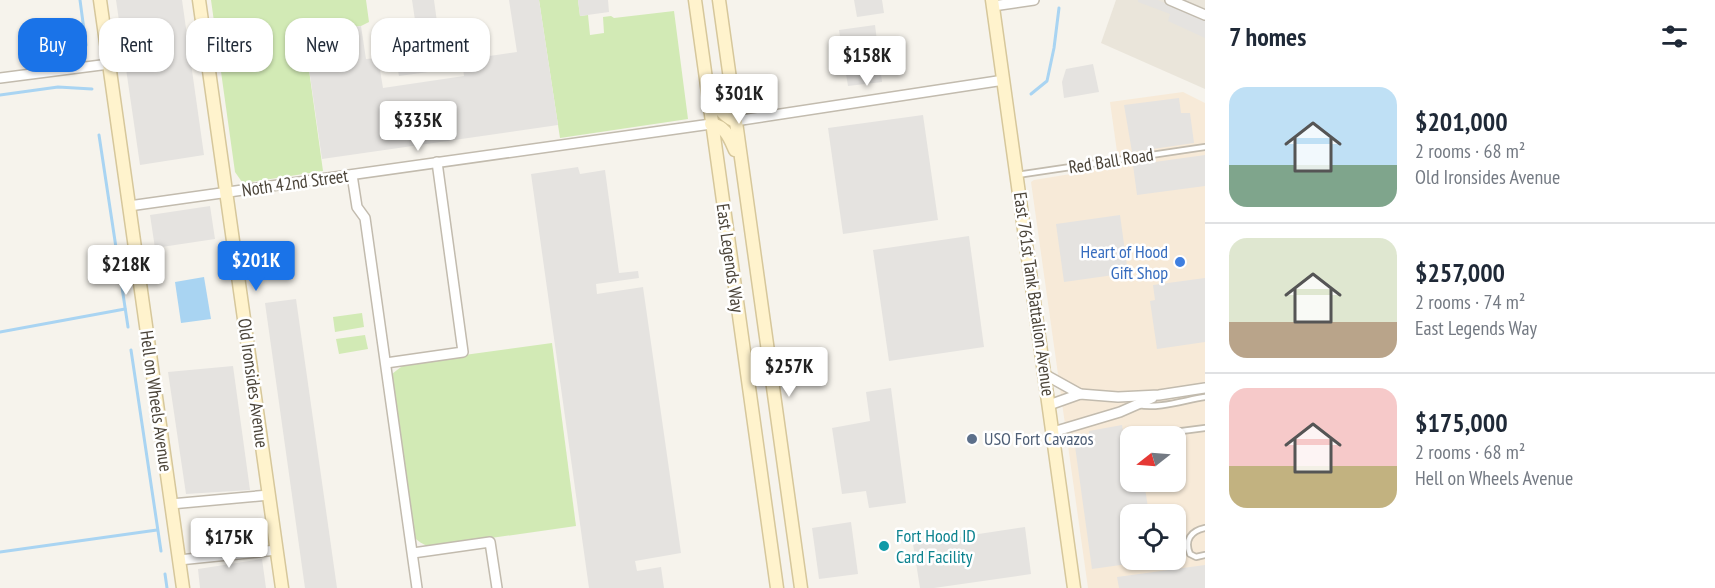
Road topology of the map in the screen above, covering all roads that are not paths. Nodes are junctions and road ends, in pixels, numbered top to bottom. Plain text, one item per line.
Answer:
1 (100, 0) edge
2 (200, 0) edge
3 (695, 0) edge
4 (719, 0) edge
5 (1034, 0) edge
6 (1170, 0) edge
7 (993, 3) edge
8 (1205, 15) edge
9 (103, 18) edge
10 (99, 65) edge
11 (110, 72) edge
12 (704, 77) junction
13 (0, 78) edge
14 (1004, 80) junction
15 (735, 121) junction
16 (711, 124) junction
17 (1205, 147) edge
18 (740, 160) junction
19 (437, 162) junction
20 (352, 175) junction
21 (1017, 175) junction
22 (227, 193) junction
23 (129, 206) junction
24 (386, 363) junction
25 (1044, 375) junction
26 (1205, 388) edge
27 (1080, 394) junction
28 (1159, 395) junction
29 (1205, 397) edge
30 (1049, 405) junction
31 (1136, 405) junction
32 (1205, 428) edge
33 (1186, 430) edge
34 (1053, 432) junction
35 (269, 495) junction
36 (171, 504) junction
37 (1205, 528) edge
38 (277, 550) junction
39 (413, 553) junction
40 (1205, 555) edge
41 (179, 560) junction
42 (183, 588) edge
43 (282, 588) edge
44 (417, 588) edge
45 (497, 588) edge
46 (777, 588) edge
47 (801, 588) edge
48 (1074, 588) edge

1 - 9 street, Hell on Wheels Avenue
2 - 22 street, Old Ironsides Avenue
3 - 12 street, East Legends Way
4 - 15 street, East Legends Way
5 - 7 street
6 - 8 street
7 - 14 street, East 761st Tank Battalion Avenue
10 - 13 street
11 - 23 street, Hell on Wheels Avenue
12 - 15 street
12 - 16 street, East Legends Way
14 - 15 street
14 - 21 street, East 761st Tank Battalion Avenue
15 - 18 street, East Legends Way
16 - 18 street
16 - 19 street, Noth 42nd Street
16 - 46 street, East Legends Way
17 - 21 lane, Red Ball Road
18 - 47 street, East Legends Way
19 - 20 street, Noth 42nd Street
19 - 24 street
20 - 22 street, Noth 42nd Street
20 - 24 street
21 - 25 street, East 761st Tank Battalion Avenue
22 - 23 street, Noth 42nd Street
22 - 35 street, Old Ironsides Avenue
23 - 36 street, Hell on Wheels Avenue
24 - 39 street
25 - 27 street
25 - 30 street, East 761st Tank Battalion Avenue
26 - 28 street
27 - 28 street
27 - 30 street
28 - 31 street
29 - 31 lane
30 - 34 street, East 761st Tank Battalion Avenue
31 - 34 street
32 - 33 lane
34 - 48 street, East 761st Tank Battalion Avenue
35 - 36 street
35 - 38 street, Old Ironsides Avenue
36 - 41 street, Hell on Wheels Avenue
37 - 40 lane
38 - 41 street
38 - 43 street, Old Ironsides Avenue
39 - 44 street
39 - 45 street
41 - 42 street, Hell on Wheels Avenue

